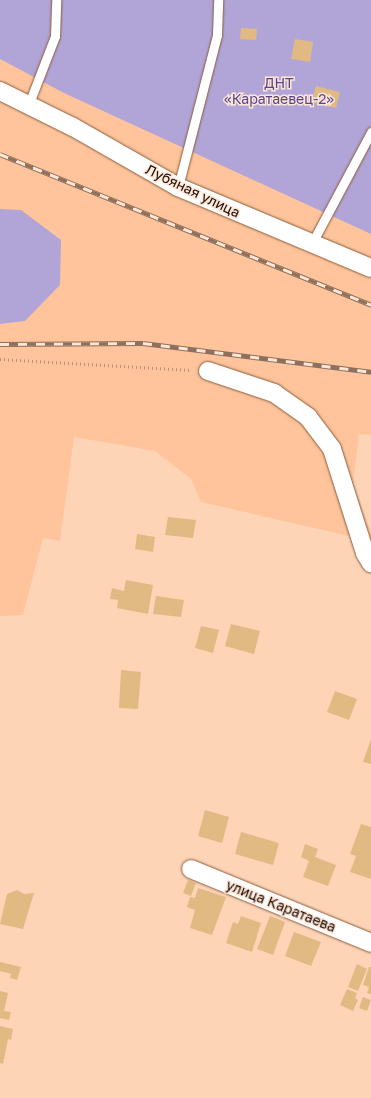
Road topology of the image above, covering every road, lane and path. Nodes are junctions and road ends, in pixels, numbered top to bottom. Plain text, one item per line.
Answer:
1 (56, 0) edge
2 (218, 0) edge
3 (0, 91) edge
4 (28, 106) junction
5 (371, 132) edge
6 (178, 187) junction
7 (311, 245) junction
8 (371, 268) edge
9 (0, 359) edge
10 (208, 371) joint
11 (371, 563) edge
12 (191, 869) dead end
13 (371, 943) edge

1 - 4 lane
2 - 6 lane
3 - 4 street, Лубяная улица
4 - 6 street, Лубяная улица
5 - 7 lane
6 - 7 street, Лубяная улица
7 - 8 street, Лубяная улица
9 - 10 path
10 - 11 street
12 - 13 street, улица Каратаева

